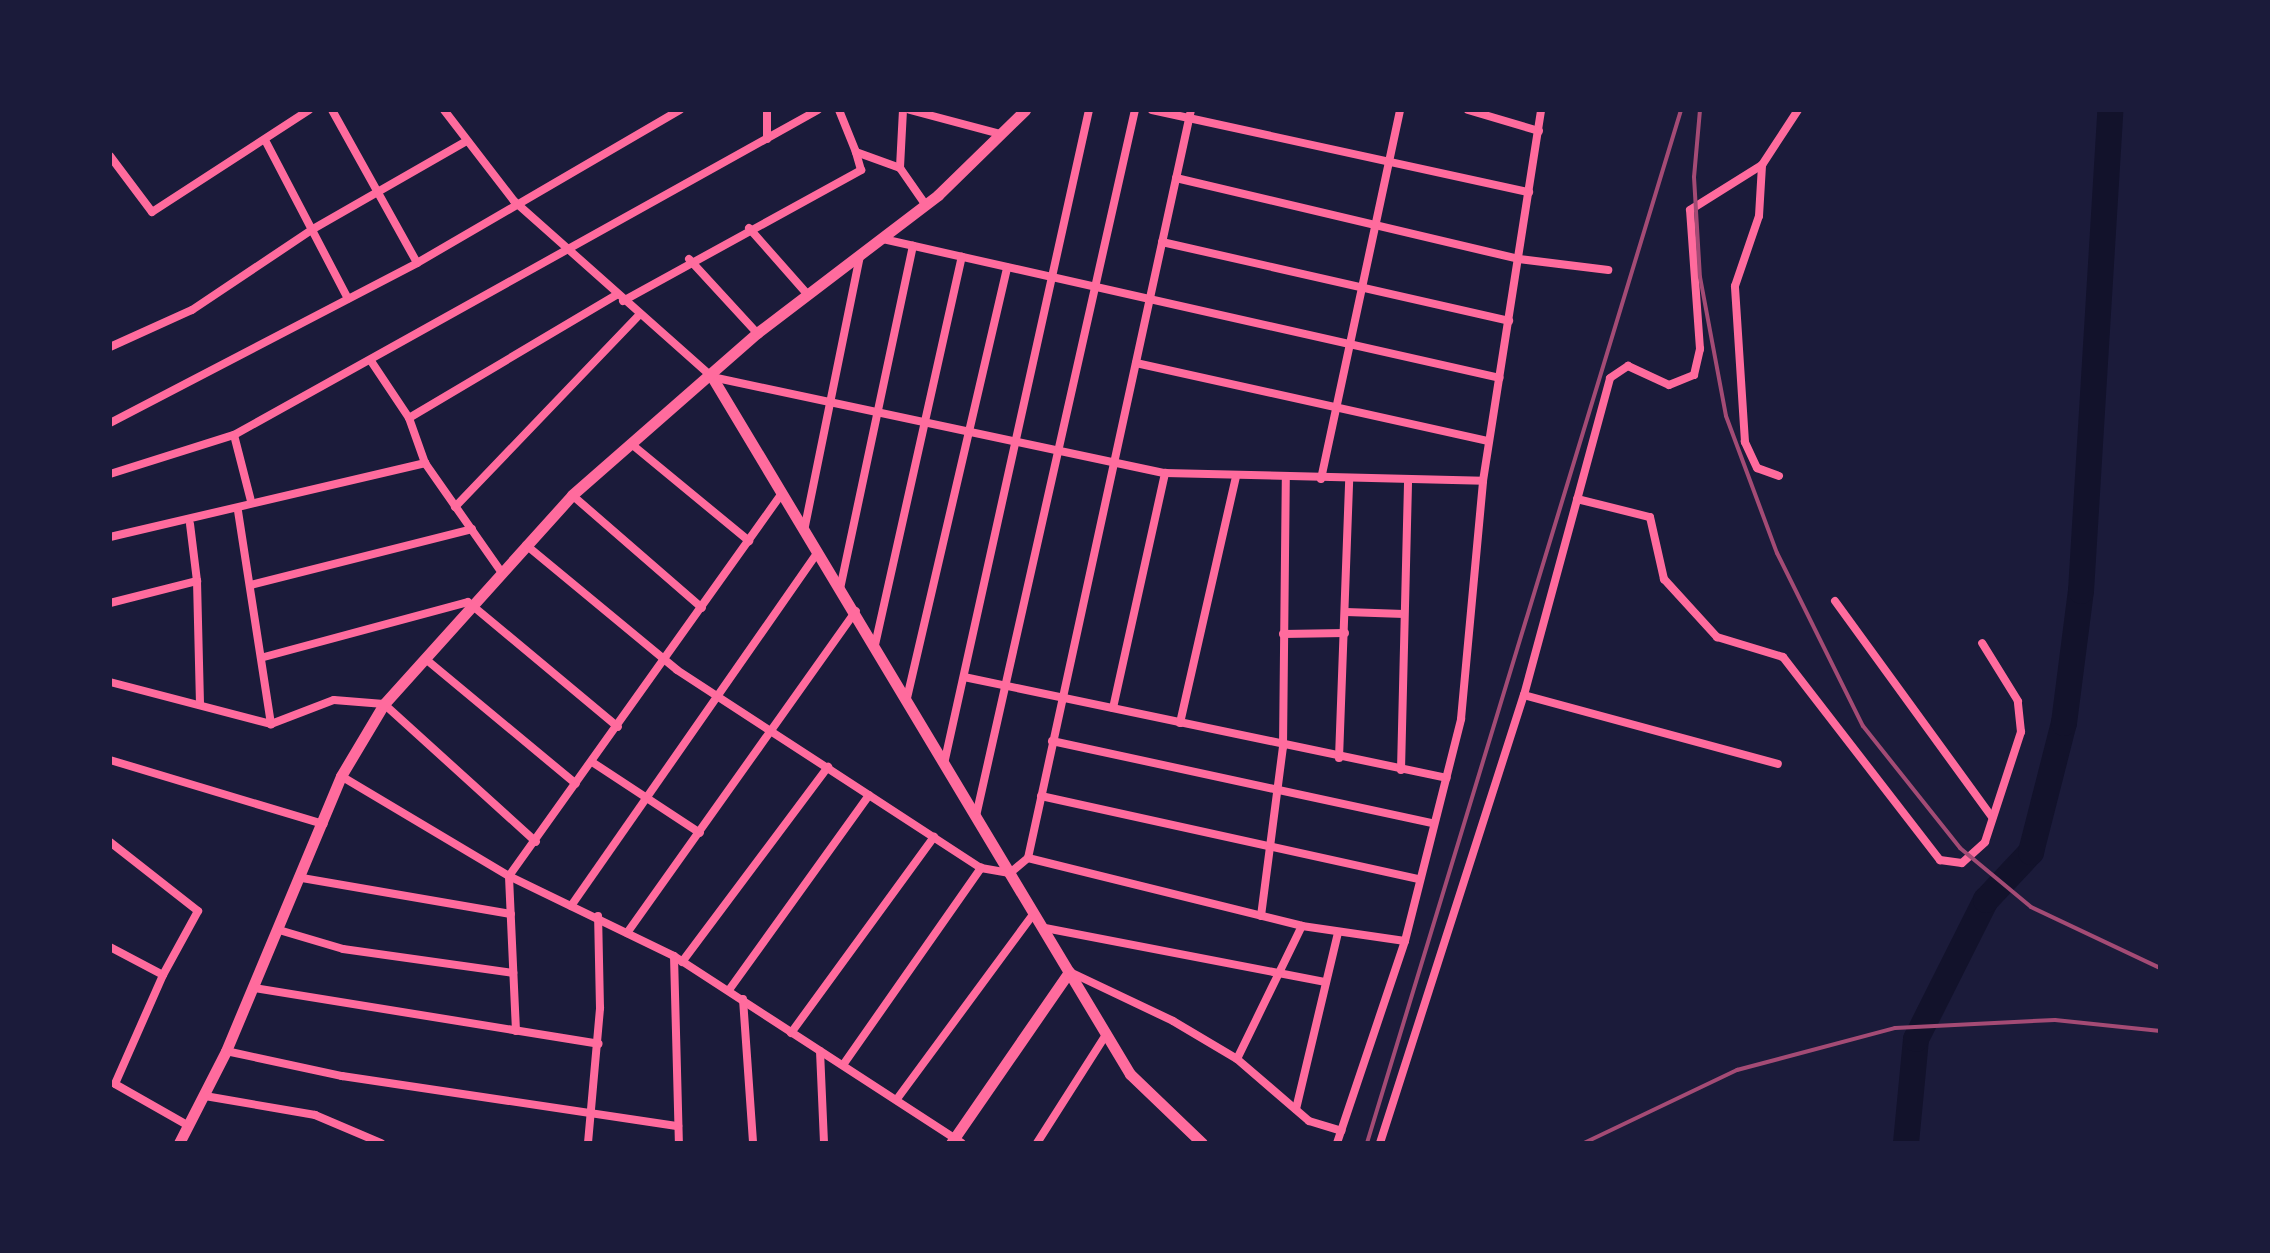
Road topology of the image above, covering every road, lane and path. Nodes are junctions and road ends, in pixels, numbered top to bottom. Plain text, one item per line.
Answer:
1 (309, 110) edge
2 (332, 110) edge
3 (444, 110) edge
4 (680, 110) edge
5 (767, 110) edge
6 (818, 110) edge
7 (839, 110) edge
8 (903, 110) edge
9 (910, 110) edge
10 (1025, 110) edge
11 (1089, 110) edge
12 (1135, 110) edge
13 (1152, 110) edge
14 (1400, 110) edge
15 (1468, 110) edge
16 (1541, 110) edge
17 (1798, 110) edge
18 (1190, 114) edge
19 (1539, 131) junction
20 (1000, 134) junction
21 (767, 139) junction
22 (265, 140) junction
23 (465, 142) junction
24 (856, 152) junction
25 (110, 156) edge
26 (1390, 162) junction
27 (1762, 165) junction
28 (900, 168) junction
29 (1176, 178) junction
30 (380, 190) junction
31 (1529, 192) junction
32 (514, 201) junction
33 (925, 204) junction
34 (1376, 225) junction
35 (749, 228) junction
36 (313, 229) junction
37 (883, 239) junction
38 (1162, 242) junction
39 (913, 246) junction
40 (566, 251) junction
41 (860, 256) junction
42 (962, 257) junction
43 (689, 259) junction
44 (1519, 259) junction
45 (417, 263) junction
46 (1007, 267) junction
47 (1608, 270) dead end
48 (1050, 277) junction
49 (1098, 287) junction
50 (1363, 287) junction
51 (808, 295) junction
52 (619, 298) junction
53 (348, 299) junction
54 (1150, 299) junction
55 (639, 315) junction
56 (1509, 321) junction
57 (757, 333) junction
58 (1350, 344) junction
59 (110, 347) edge
60 (371, 361) junction
61 (1136, 363) junction
62 (712, 377) junction
63 (1500, 378) junction
64 (834, 400) junction
65 (1337, 405) junction
66 (880, 410) junction
67 (409, 418) junction
68 (926, 421) junction
69 (110, 423) edge
70 (971, 431) junction
71 (234, 435) junction
72 (1488, 441) junction
73 (1018, 442) junction
74 (635, 447) junction
75 (1062, 452) junction
76 (425, 463) junction
77 (1114, 464) junction
78 (1165, 473) junction
79 (110, 474) edge
80 (1779, 476) dead end
81 (1236, 477) junction
82 (1286, 479) junction
83 (1321, 479) junction
84 (1349, 479) junction
85 (1408, 480) junction
86 (1483, 481) junction
87 (781, 494) junction
88 (572, 495) junction
89 (1577, 499) junction
90 (251, 501) junction
91 (455, 507) junction
92 (238, 511) junction
93 (190, 524) junction
94 (472, 529) junction
95 (804, 532) junction
96 (110, 537) edge
97 (749, 541) junction
98 (526, 545) junction
99 (817, 553) junction
100 (502, 573) junction
101 (197, 581) junction
102 (251, 585) junction
103 (839, 590) junction
104 (1835, 601) dead end
105 (110, 603) edge
106 (477, 607) junction
107 (702, 608) junction
108 (856, 611) junction
109 (1346, 612) junction
110 (1404, 614) junction
111 (1345, 633) junction
112 (1283, 634) junction
113 (1982, 643) dead end
114 (875, 645) junction
115 (264, 657) junction
116 (428, 661) junction
117 (666, 661) junction
118 (964, 677) junction
119 (110, 682) edge
120 (1010, 686) junction
121 (1524, 695) junction
122 (720, 697) junction
123 (907, 698) junction
124 (1061, 698) junction
125 (384, 704) junction
126 (200, 705) junction
127 (1113, 708) junction
128 (1180, 723) junction
129 (271, 724) junction
130 (618, 727) junction
131 (772, 731) junction
132 (1052, 741) junction
133 (1283, 747) junction
134 (1339, 758) junction
135 (110, 760) edge
136 (592, 762) junction
137 (944, 764) junction
138 (1778, 764) dead end
139 (828, 767) junction
140 (1401, 770) junction
141 (341, 776) junction
142 (1447, 778) junction
143 (576, 784) junction
144 (1275, 793) junction
145 (869, 795) junction
146 (1041, 796) junction
147 (647, 799) junction
148 (976, 816) junction
149 (1992, 817) junction
150 (1432, 823) junction
151 (325, 824) junction
152 (700, 833) junction
153 (934, 837) junction
154 (110, 842) edge
155 (536, 842) junction
156 (1270, 848) junction
157 (1028, 858) junction
158 (981, 868) junction
159 (1010, 873) junction
160 (509, 876) junction
161 (302, 878) junction
162 (1420, 879) junction
163 (571, 906) junction
164 (1034, 913) junction
165 (511, 914) junction
166 (598, 916) junction
167 (1261, 916) junction
168 (1302, 926) junction
169 (1045, 928) junction
170 (279, 930) junction
171 (627, 933) junction
172 (1338, 933) junction
173 (1405, 941) junction
174 (110, 947) edge
175 (674, 956) junction
176 (682, 962) junction
177 (1069, 972) junction
178 (513, 973) junction
179 (163, 975) junction
180 (1276, 978) junction
181 (1326, 982) junction
182 (254, 988) junction
183 (729, 990) junction
184 (743, 999) junction
185 (516, 1031) junction
186 (791, 1033) junction
187 (1107, 1033) junction
188 (598, 1044) junction
189 (226, 1051) junction
190 (820, 1051) junction
191 (1237, 1059) junction
192 (843, 1065) junction
193 (205, 1096) junction
194 (897, 1099) junction
195 (1296, 1109) junction
196 (592, 1112) junction
197 (189, 1126) junction
198 (678, 1126) junction
199 (1341, 1131) junction
200 (955, 1142) edge
201 (179, 1143) edge
202 (379, 1143) edge
203 (588, 1143) edge
204 (679, 1143) edge
205 (753, 1143) edge
206 (824, 1143) edge
207 (1037, 1143) edge
208 (1202, 1143) edge
209 (1337, 1143) edge
210 (1380, 1143) edge

1 - 22 street
2 - 30 street
3 - 23 street
4 - 32 street
5 - 21 street
6 - 21 street
7 - 24 street
8 - 28 street
9 - 20 street
10 - 20 street
11 - 48 street
12 - 49 street
13 - 18 street
14 - 26 street
15 - 19 street
16 - 19 street
17 - 27 street
18 - 26 street
18 - 29 street
19 - 31 street
20 - 33 street
21 - 40 street
22 - 25 street
22 - 36 street
23 - 30 street
23 - 32 street
24 - 28 street
24 - 35 street
26 - 31 street
26 - 34 street
27 - 80 street
27 - 89 street
28 - 33 street
29 - 34 street
29 - 38 street
30 - 36 street
30 - 45 street
31 - 44 street
32 - 40 street
32 - 45 street
33 - 37 street
34 - 44 street
34 - 50 street
35 - 43 street
35 - 51 street
36 - 53 street
36 - 59 street
37 - 39 street
37 - 41 street
38 - 50 street
38 - 54 street
39 - 42 street
39 - 66 street
40 - 52 street
40 - 60 street
41 - 51 street
41 - 64 street
42 - 46 street
42 - 68 street
43 - 52 street
43 - 57 street
44 - 47 street
44 - 56 street
45 - 53 street
46 - 48 street
46 - 70 street
48 - 49 street
48 - 73 street
49 - 54 street
49 - 75 street
50 - 56 street
50 - 58 street
51 - 57 street
52 - 55 street
52 - 67 street
53 - 69 street
54 - 58 street
54 - 61 street
55 - 62 street
55 - 91 street
56 - 63 street
57 - 62 street
58 - 63 street
58 - 65 street
60 - 67 street
60 - 71 street
61 - 65 street
61 - 77 street
62 - 64 street
62 - 74 street
62 - 87 street
63 - 72 street
64 - 66 street
64 - 95 street
65 - 72 street
65 - 83 street
66 - 68 street
66 - 103 street
67 - 76 street
68 - 70 street
68 - 114 street
70 - 73 street
70 - 123 street
71 - 79 street
71 - 90 street
72 - 86 street
73 - 75 street
73 - 118 street
74 - 88 street
74 - 97 street
75 - 77 street
75 - 120 street
76 - 90 street
76 - 91 street
77 - 78 street
77 - 124 street
78 - 81 street
78 - 127 street
81 - 82 street
81 - 128 street
82 - 83 street
82 - 112 street
83 - 84 street
84 - 85 street
84 - 109 street
85 - 86 street
85 - 110 street
86 - 142 street
87 - 95 street
87 - 97 street
88 - 98 street
88 - 107 street
89 - 121 street
89 - 149 street
90 - 92 street
91 - 94 street
92 - 93 street
92 - 102 street
93 - 96 street
93 - 101 street
94 - 100 street
94 - 102 street
95 - 99 street
97 - 107 street
98 - 100 street
98 - 117 street
99 - 103 street
99 - 122 street
100 - 106 street
101 - 105 street
101 - 126 street
102 - 115 street
103 - 108 street
104 - 149 street
106 - 115 street
106 - 116 street
106 - 130 street
107 - 117 street
108 - 114 street
108 - 131 street
109 - 110 street
109 - 111 street
110 - 140 street
111 - 112 street
111 - 134 street
112 - 133 street
113 - 149 street
114 - 123 street
115 - 129 street
116 - 125 street
116 - 143 street
117 - 122 street
117 - 130 street
118 - 120 street
118 - 137 street
119 - 126 street
120 - 124 street
120 - 148 street
121 - 138 street
121 - 210 street
122 - 131 street
122 - 147 street
123 - 137 street
124 - 127 street
124 - 132 street
125 - 129 street
125 - 141 street
125 - 155 street
126 - 129 street
127 - 128 street
128 - 133 street
130 - 136 street
131 - 139 street
131 - 152 street
132 - 144 street
132 - 146 street
133 - 134 street
133 - 144 street
134 - 140 street
135 - 151 street
136 - 143 street
136 - 147 street
137 - 148 street
139 - 145 street
139 - 176 street
140 - 142 street
141 - 151 street
141 - 160 street
142 - 150 street
143 - 155 street
144 - 150 street
144 - 156 street
145 - 153 street
145 - 183 street
146 - 156 street
146 - 157 street
147 - 152 street
147 - 163 street
148 - 159 street
150 - 162 street
151 - 161 street
152 - 171 street
153 - 158 street
153 - 186 street
154 - 179 street
155 - 160 street
156 - 162 street
156 - 167 street
157 - 159 street
157 - 167 street
158 - 159 street
158 - 192 street
159 - 164 street
160 - 163 street
160 - 165 street
161 - 165 street
161 - 170 street
162 - 173 street
163 - 166 street
164 - 169 street
164 - 194 street
165 - 178 street
166 - 171 street
166 - 188 street
167 - 168 street
168 - 172 street
168 - 180 street
169 - 177 street
169 - 180 street
170 - 178 street
170 - 182 street
171 - 175 street
172 - 173 street
172 - 181 street
173 - 199 street
174 - 179 street
175 - 176 street
175 - 198 street
176 - 183 street
177 - 187 street
177 - 191 street
177 - 200 street
178 - 185 street
179 - 197 street
180 - 181 street
180 - 191 street
181 - 195 street
182 - 185 street
182 - 189 street
183 - 184 street
184 - 186 street
184 - 205 street
185 - 188 street
186 - 190 street
187 - 207 street
187 - 208 street
188 - 196 street
189 - 193 street
189 - 196 street
190 - 192 street
190 - 206 street
191 - 195 street
192 - 194 street
193 - 197 street
193 - 202 street
194 - 200 street
195 - 199 street
196 - 198 street
196 - 203 street
197 - 201 street
198 - 204 street
199 - 209 street

